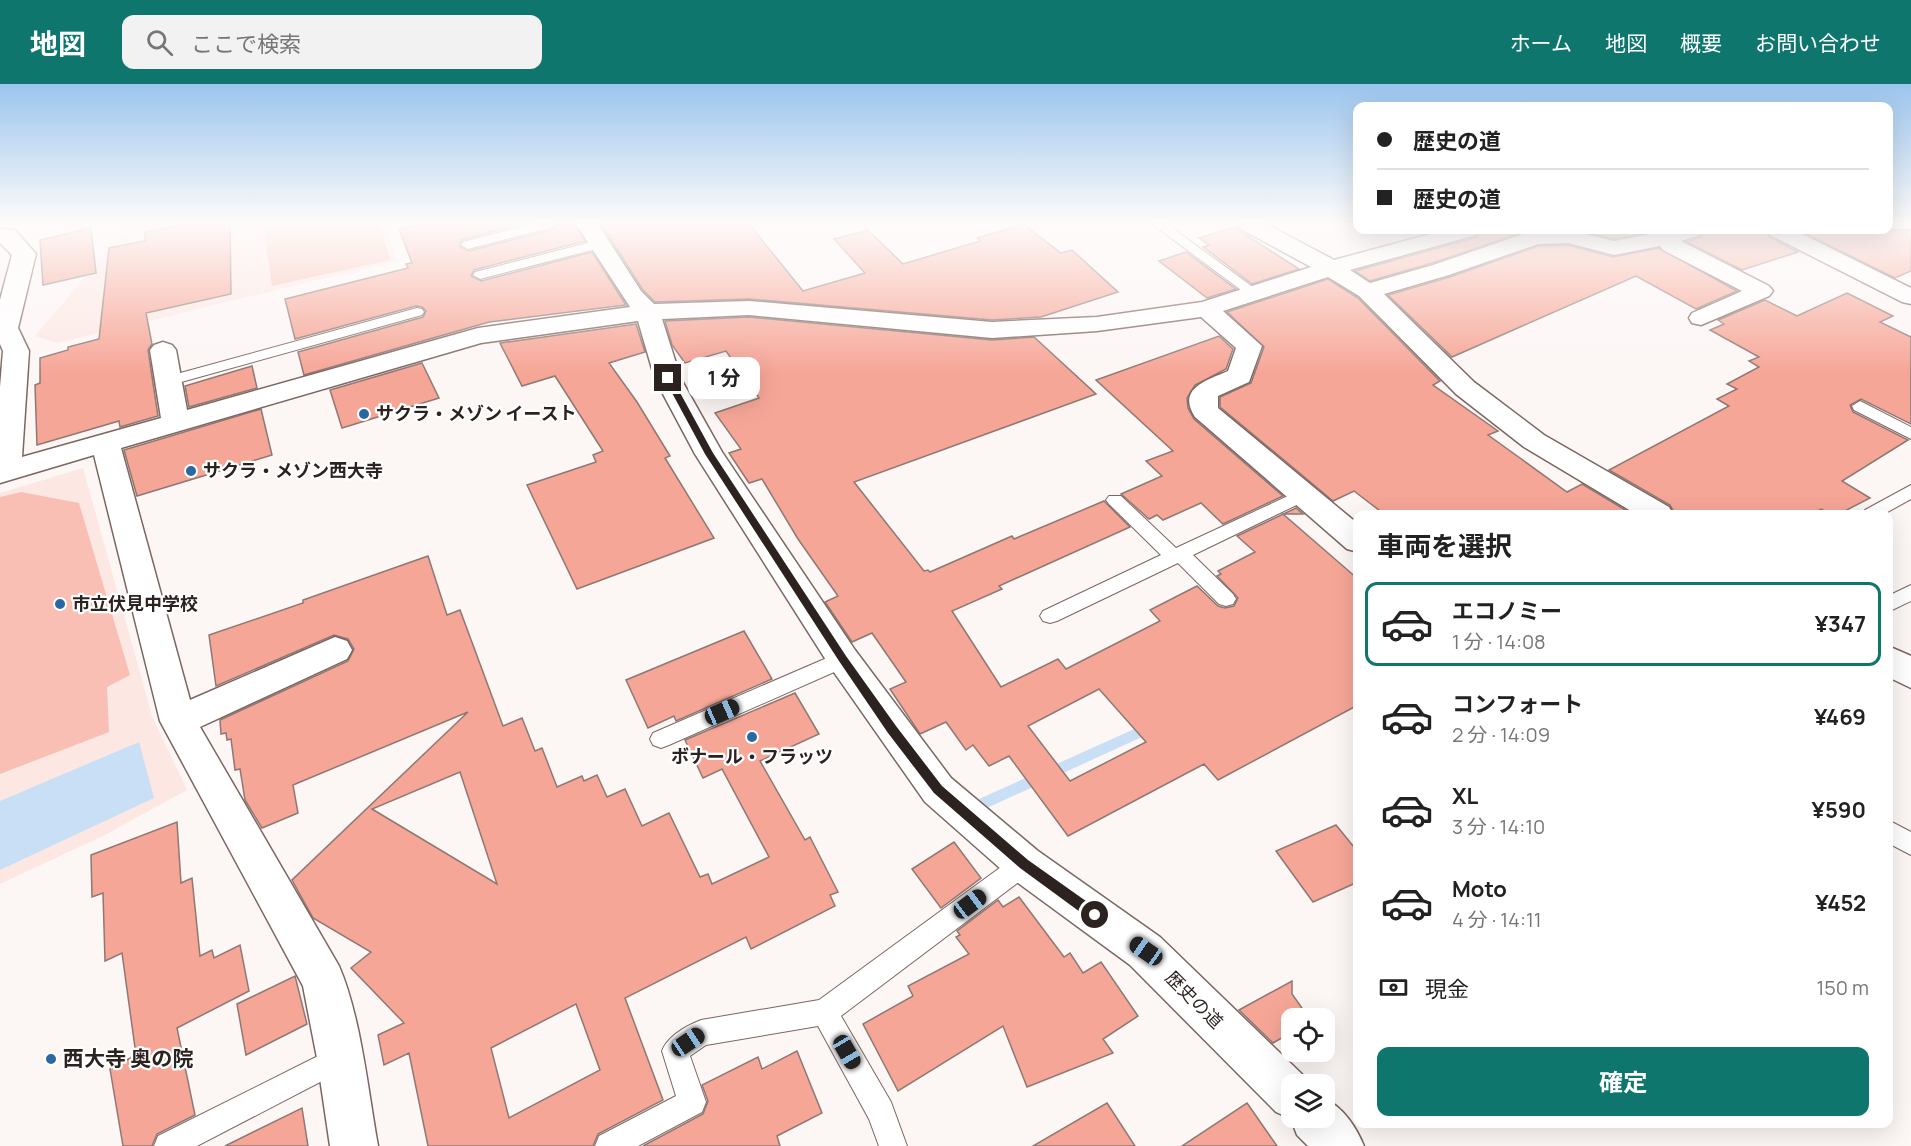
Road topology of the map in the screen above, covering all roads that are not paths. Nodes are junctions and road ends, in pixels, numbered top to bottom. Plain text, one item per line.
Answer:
1 (19, 274) edge
2 (618, 274) edge
3 (1226, 274) edge
4 (1315, 274) edge
5 (1340, 274) edge
6 (1428, 274) edge
7 (1727, 274) edge
8 (1864, 274) edge
9 (1367, 291) junction
10 (1254, 294) junction
11 (1911, 297) edge
12 (1206, 309) junction
13 (417, 312) dead end
14 (648, 312) junction
15 (1701, 318) dead end
16 (164, 350) dead end
17 (168, 381) junction
18 (1860, 406) dead end
19 (175, 422) junction
20 (1911, 434) edge
21 (105, 442) junction
22 (3, 472) edge
23 (1911, 491) edge
24 (1303, 495) junction
25 (1115, 500) dead end
26 (1651, 510) edge
27 (1878, 510) edge
28 (1353, 537) edge
29 (1177, 555) junction
30 (1911, 591) edge
31 (1226, 599) dead end
32 (1893, 602) edge
33 (1050, 616) dead end
34 (335, 650) dead end
35 (843, 659) junction
36 (1893, 662) edge
37 (1911, 674) edge
38 (178, 721) junction
39 (661, 739) dead end
40 (1893, 833) edge
41 (1911, 845) edge
42 (1024, 864) junction
43 (824, 1012) junction
44 (340, 1058) junction
45 (1281, 1085) edge
46 (1323, 1128) edge
47 (168, 1146) edge
48 (354, 1146) edge
49 (609, 1146) edge
50 (893, 1146) edge
51 (1340, 1146) edge

1 - 22 street
2 - 14 street, 歴史の道
3 - 10 lane
4 - 10 street
5 - 9 street
6 - 9 street
7 - 15 street
8 - 11 street
9 - 26 street
10 - 12 street
12 - 14 street
12 - 24 street
13 - 17 lane
14 - 19 street
14 - 35 street, 歴史の道
16 - 17 street
17 - 19 street
18 - 20 lane
19 - 21 street
21 - 22 street
21 - 38 street
23 - 27 lane
24 - 28 street
24 - 29 lane
25 - 29 lane
29 - 31 lane
29 - 33 lane
30 - 32 lane
34 - 38 street
35 - 39 lane
35 - 42 street, 歴史の道
36 - 37 street
38 - 44 street
40 - 41 lane
42 - 43 lane
42 - 45 street, 歴史の道
43 - 49 lane
43 - 50 lane
44 - 47 lane
44 - 48 street
46 - 51 street

